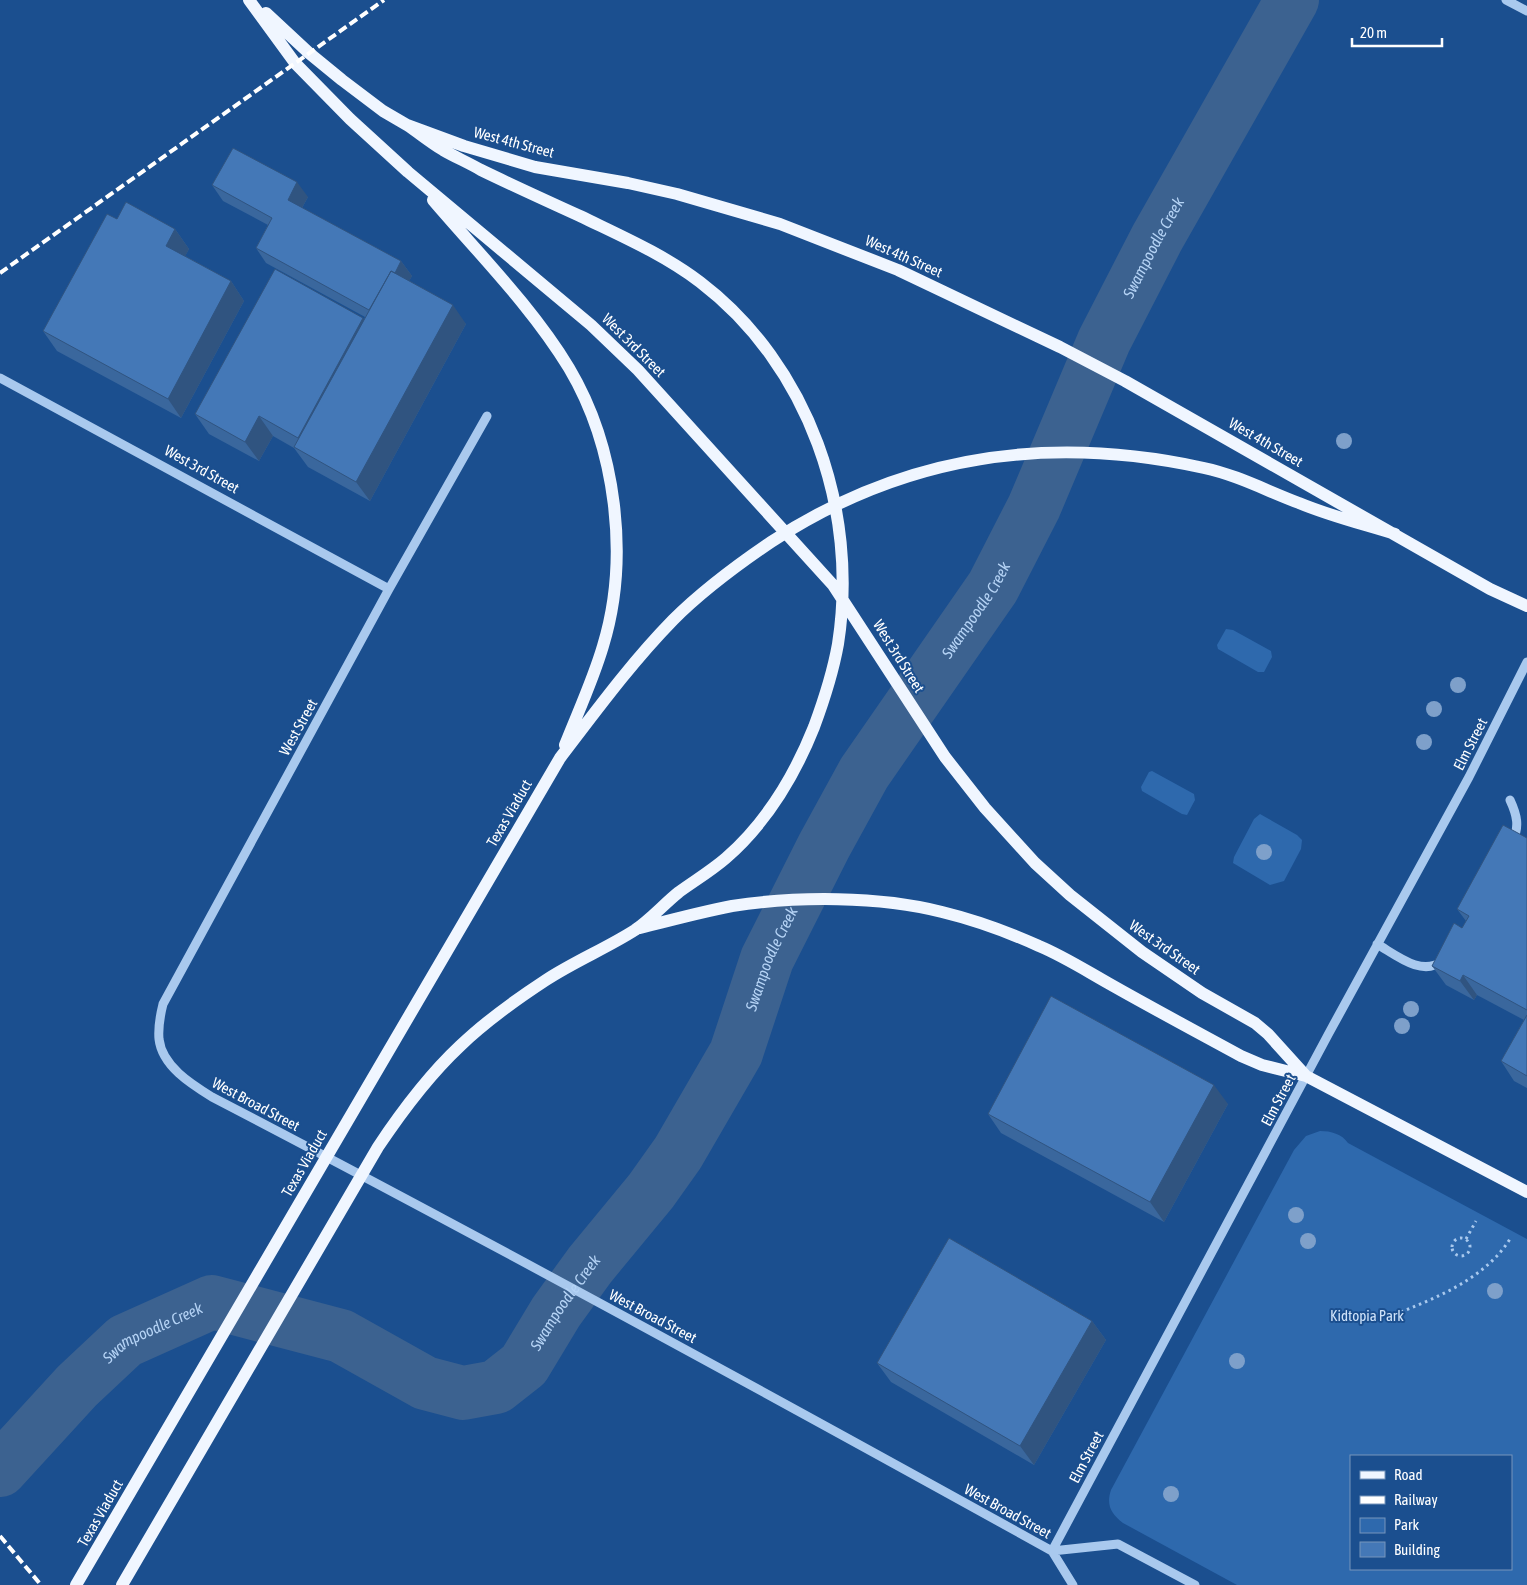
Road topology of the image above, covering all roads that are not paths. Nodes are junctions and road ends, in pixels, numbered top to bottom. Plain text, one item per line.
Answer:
1 (251, 0) edge
2 (1506, 0) edge
3 (1527, 11) edge
4 (295, 63) joint
5 (407, 125) junction
6 (408, 172) junction
7 (0, 378) edge
8 (487, 416) dead end
9 (786, 532) junction
10 (1395, 534) junction
11 (389, 589) junction
12 (1527, 606) edge
13 (1527, 662) edge
14 (560, 758) junction
15 (1510, 800) dead end
16 (1510, 847) edge
17 (635, 929) junction
18 (1378, 944) junction
19 (1447, 957) edge
20 (166, 1059) joint
21 (1306, 1076) junction
22 (1527, 1192) edge
23 (1052, 1551) junction
24 (76, 1585) edge
25 (122, 1585) edge
26 (1072, 1585) edge
27 (1195, 1585) edge

1 - 4 main road, West 4th Street
1 - 5 main road, West 4th Street
2 - 3 street
4 - 6 main road, West 3rd Street
5 - 10 main road, West 4th Street
5 - 17 main road
6 - 9 main road, West 3rd Street
6 - 14 main road
7 - 11 street, West 3rd Street
8 - 11 street, West Street
9 - 10 main road
9 - 14 main road
9 - 21 main road, West 3rd Street
10 - 12 main road, West 4th Street
11 - 20 street, West Street
13 - 18 street, Elm Street
14 - 24 main road, Texas Viaduct
15 - 16 street
17 - 21 main road
17 - 25 main road
18 - 19 street
18 - 21 street, Elm Street
20 - 23 street, West Broad Street
21 - 22 main road, West 3rd Street
21 - 23 street, Elm Street
23 - 26 street, West Broad Street
23 - 27 street, West Broad Street

